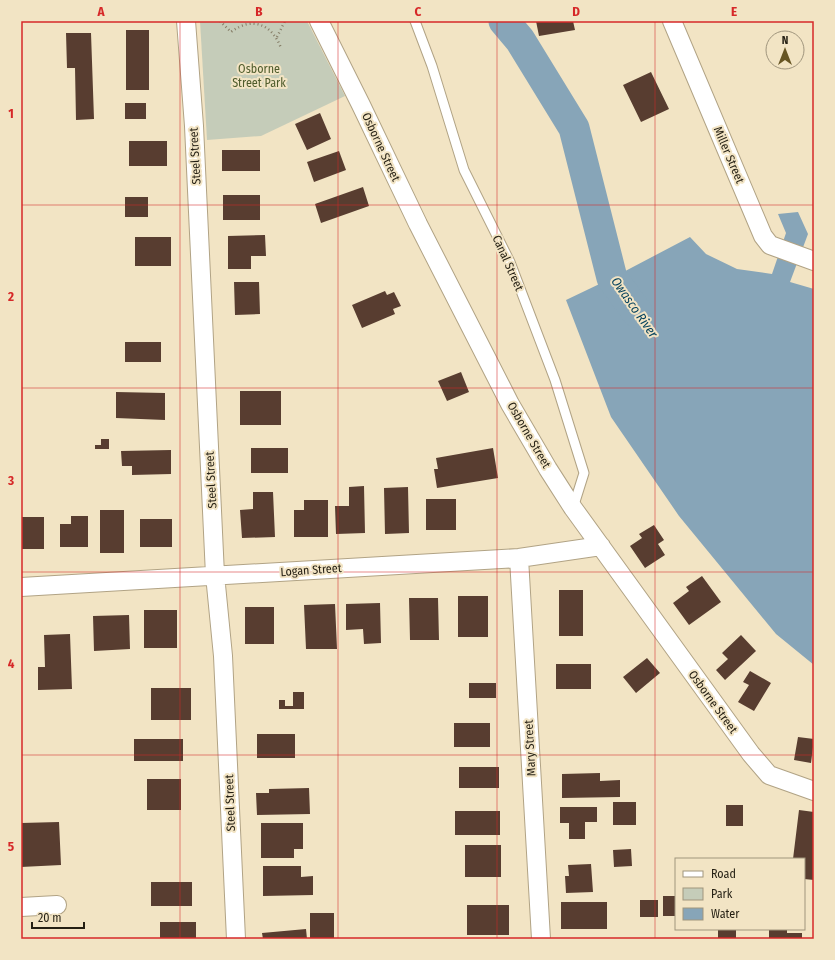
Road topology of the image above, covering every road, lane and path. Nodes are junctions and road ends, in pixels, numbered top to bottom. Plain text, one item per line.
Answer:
1 (186, 21) edge
2 (220, 21) edge
3 (285, 21) edge
4 (319, 21) edge
5 (415, 21) edge
6 (672, 21) edge
7 (277, 37) junction
8 (281, 48) dead end
9 (814, 261) edge
10 (573, 508) junction
11 (601, 546) junction
12 (519, 558) junction
13 (216, 575) junction
14 (21, 587) edge
15 (814, 791) edge
16 (57, 905) dead end
17 (21, 907) edge
18 (236, 939) edge
19 (541, 939) edge

1 - 13 street, Steel Street
2 - 7 path
3 - 7 path
4 - 10 street, Osborne Street
5 - 10 lane, Canal Street
6 - 9 street, Miller Street
7 - 8 path
10 - 11 street, Osborne Street
11 - 12 street, Logan Street
11 - 15 street, Osborne Street
12 - 13 street, Logan Street
12 - 19 street, Mary Street
13 - 14 street, Logan Street
13 - 18 street, Steel Street
16 - 17 street

